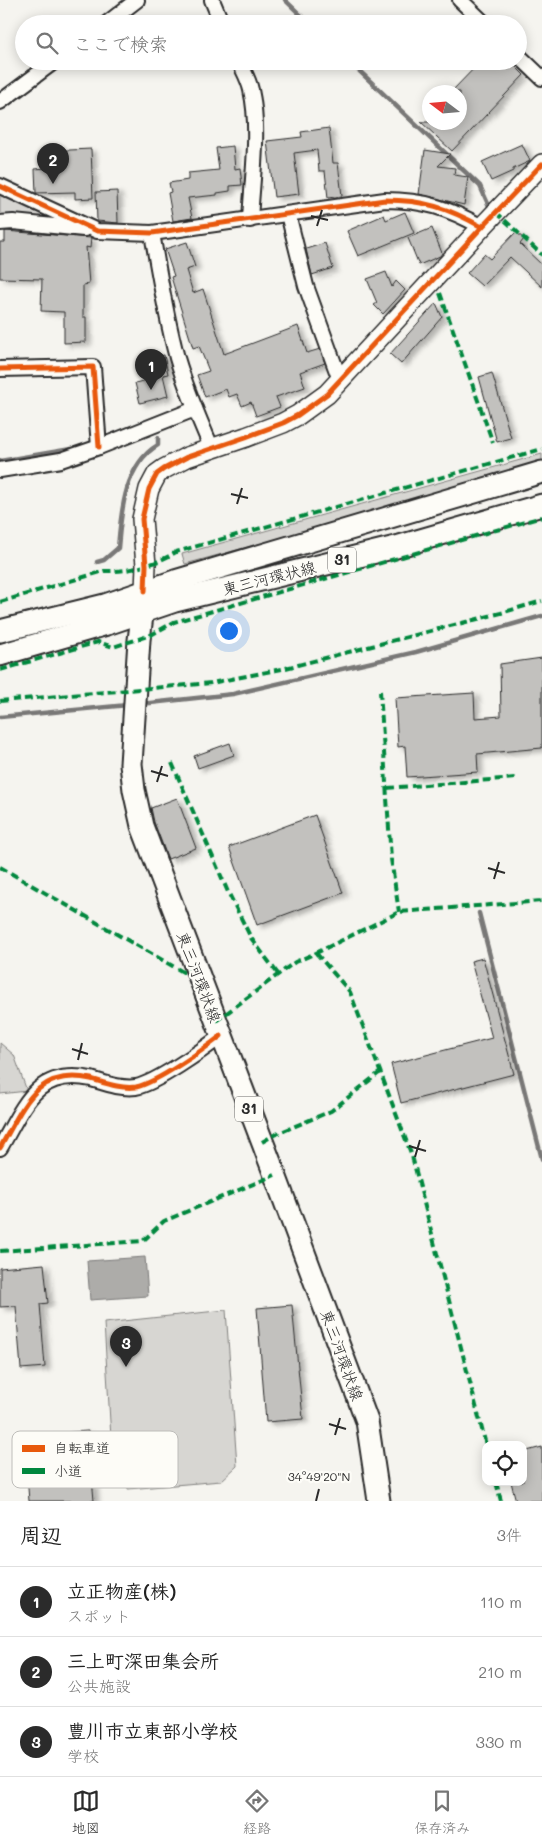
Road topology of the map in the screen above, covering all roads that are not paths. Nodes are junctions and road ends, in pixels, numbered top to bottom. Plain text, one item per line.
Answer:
1 (137, 0) edge
2 (212, 0) edge
3 (460, 0) edge
4 (118, 15) edge
5 (218, 15) edge
6 (476, 15) edge
7 (527, 64) edge
8 (43, 70) edge
9 (243, 70) edge
10 (542, 78) edge
11 (0, 102) edge
12 (542, 164) edge
13 (0, 186) edge
14 (288, 214) junction
15 (250, 220) junction
16 (0, 223) edge
17 (482, 227) junction
18 (97, 231) junction
19 (152, 233) junction
20 (0, 369) edge
21 (340, 380) junction
22 (195, 409) junction
23 (99, 447) junction
24 (212, 448) junction
25 (0, 470) edge
26 (542, 472) edge
27 (542, 505) edge
28 (145, 591) junction
29 (142, 612) junction
30 (0, 631) edge
31 (0, 655) edge
32 (221, 1036) junction
33 (0, 1148) edge
34 (378, 1501) edge

1 - 4 street
2 - 5 street
3 - 6 street
7 - 10 street
8 - 11 street
9 - 15 street
12 - 17 street
13 - 18 street
14 - 15 street
14 - 17 street
14 - 21 street
15 - 19 street
16 - 18 street
17 - 21 street
18 - 19 street
19 - 22 street
20 - 23 street
21 - 24 street
22 - 23 street
22 - 24 street
23 - 25 street
24 - 28 street
26 - 28 main road, 東三河環状線 / 31
27 - 29 main road, 東三河環状線 / 31
28 - 29 main road, 東三河環状線 / 31
28 - 30 main road, 東三河環状線 / 31
29 - 31 main road, 東三河環状線 / 31
29 - 32 main road, 東三河環状線 / 31
32 - 33 street
32 - 34 main road, 東三河環状線 / 31

